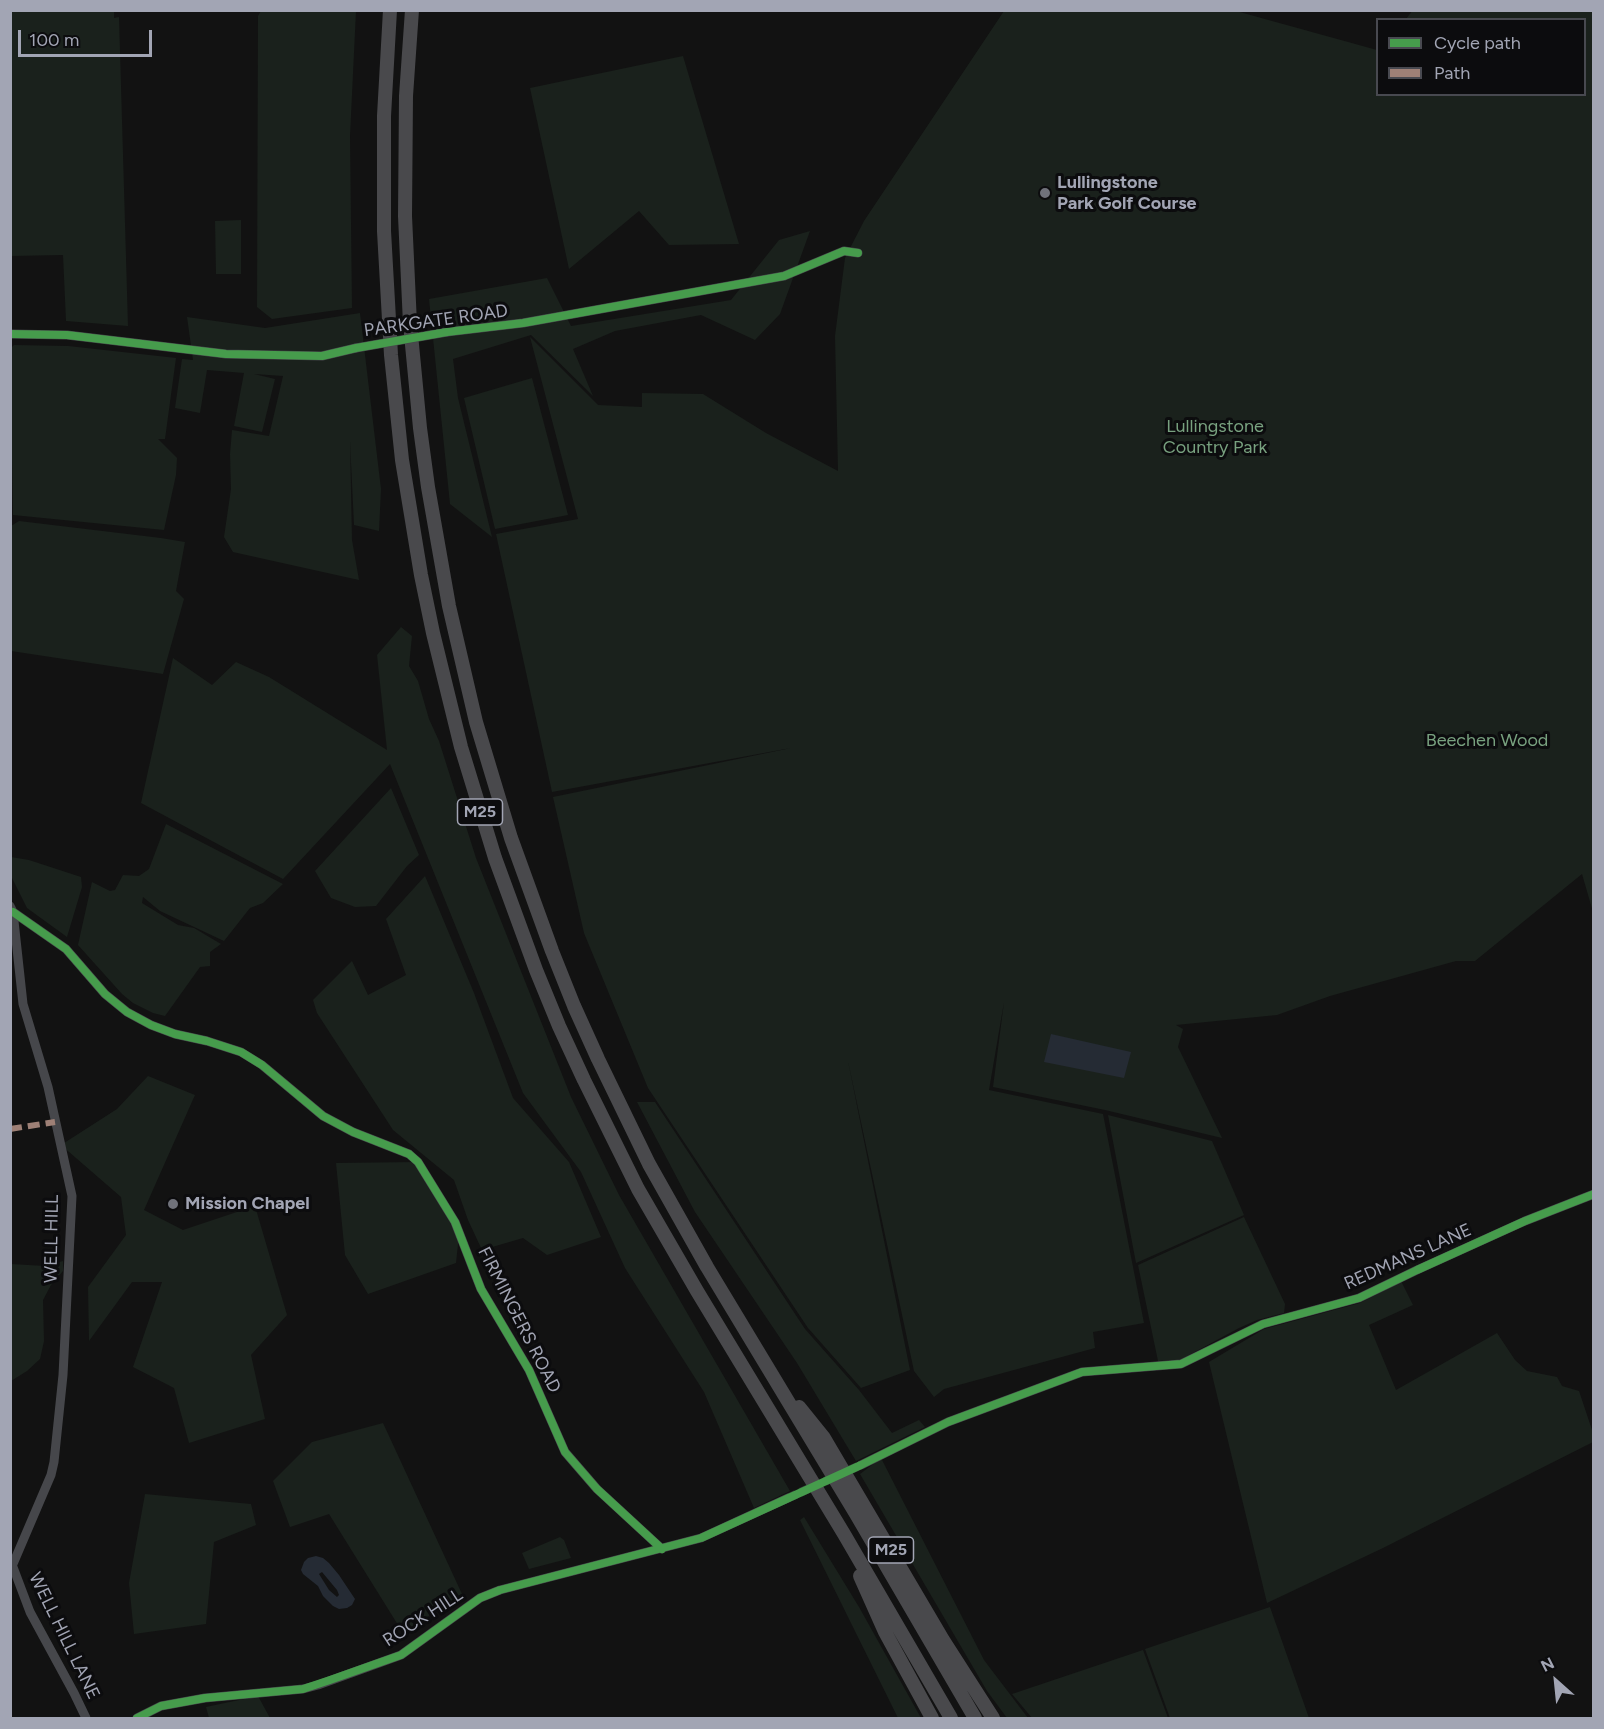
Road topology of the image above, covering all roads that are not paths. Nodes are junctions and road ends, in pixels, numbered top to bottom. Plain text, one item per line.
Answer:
1 (390, 10) edge
2 (412, 10) edge
3 (858, 253) dead end
4 (10, 334) edge
5 (12, 909) edge
6 (1593, 1194) edge
7 (781, 1389) junction
8 (861, 1466) tunnel mouth
9 (788, 1498) tunnel mouth
10 (844, 1534) junction
11 (662, 1549) junction
12 (12, 1569) edge
13 (86, 1719) edge
14 (137, 1719) edge
15 (932, 1719) edge
16 (951, 1719) edge
17 (975, 1719) edge
18 (993, 1719) edge

1 - 10 highway, M25
2 - 7 highway, M25
3 - 4 street, PARKGATE ROAD, bridge
5 - 11 street, FIRMINGERS ROAD
5 - 12 street, WELL HILL
6 - 8 street, REDMANS LANE
7 - 17 highway, M25
7 - 18 highway, M25
9 - 11 street, ROCK HILL
10 - 15 highway, M25
10 - 16 highway, M25
11 - 14 street, ROCK HILL
12 - 13 street, WELL HILL LANE

